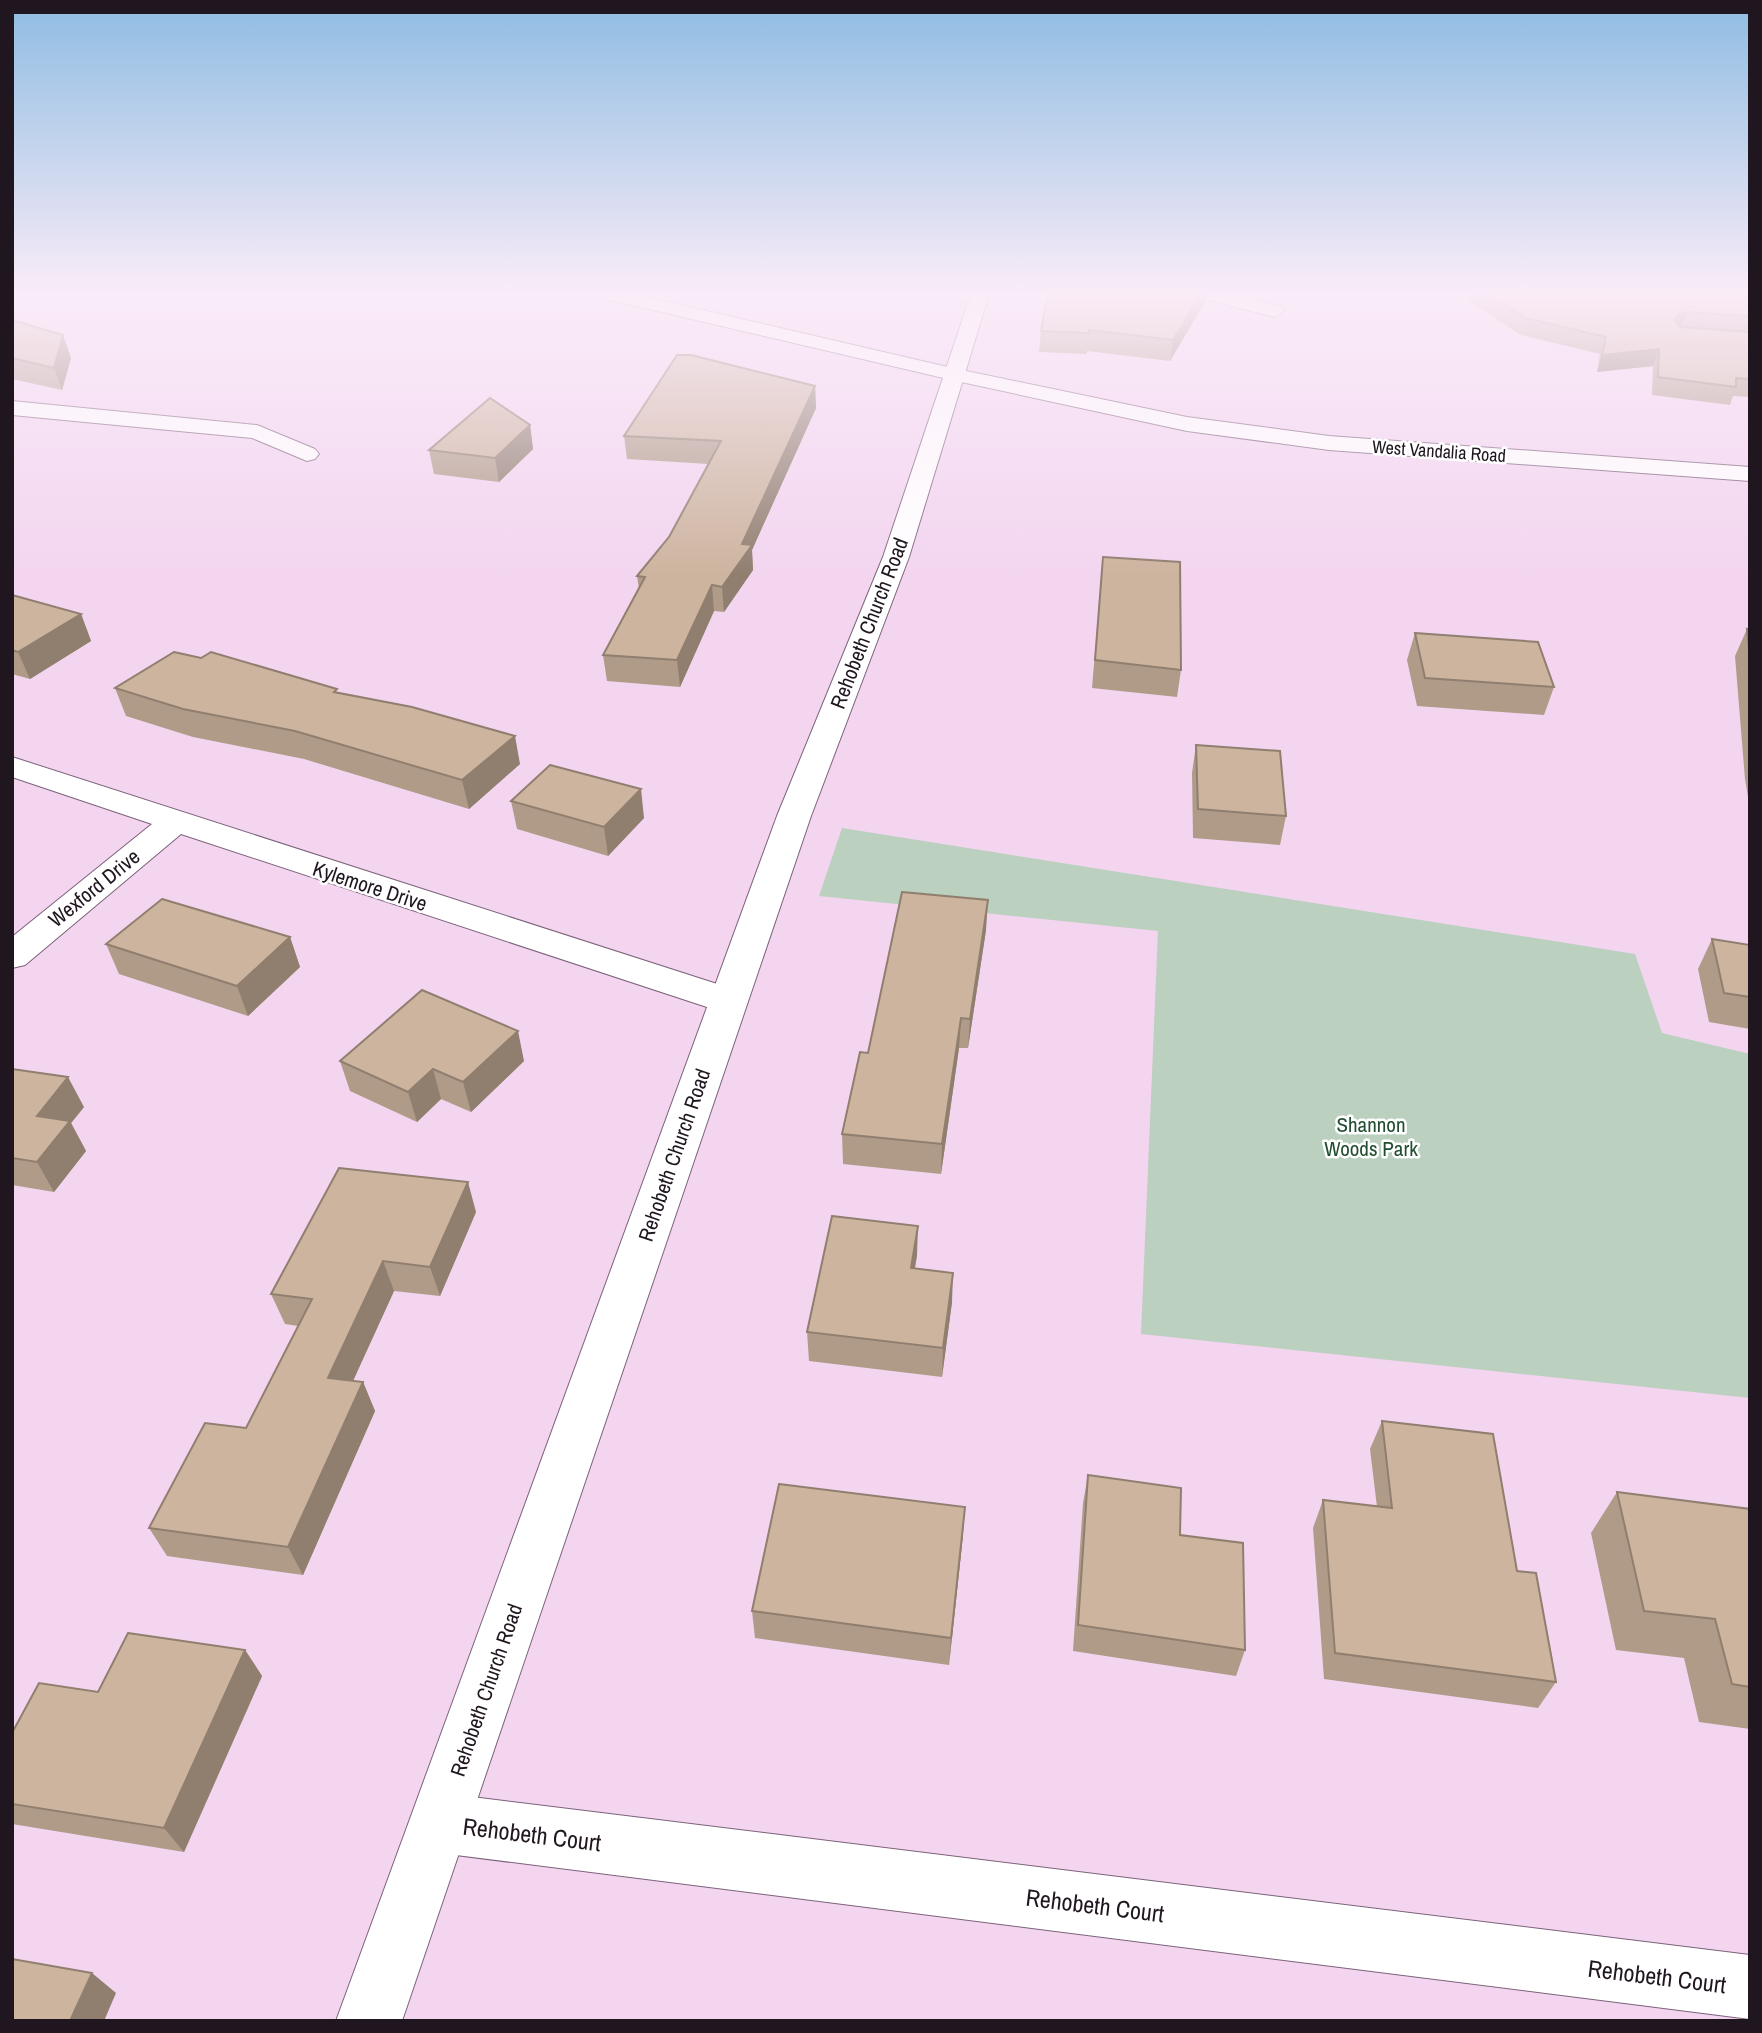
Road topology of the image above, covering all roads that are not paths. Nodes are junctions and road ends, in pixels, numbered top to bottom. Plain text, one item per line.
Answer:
1 (948, 386) edge
2 (1008, 386) edge
3 (12, 408) edge
4 (307, 454) dead end
5 (1750, 474) edge
6 (12, 766) edge
7 (176, 821) junction
8 (12, 956) edge
9 (729, 1001) junction
10 (440, 1823) junction
11 (1750, 1987) edge
12 (369, 2021) edge

1 - 9 street, Rehobeth Church Road
2 - 5 street, West Vandalia Road
3 - 4 street
6 - 7 street, Kylemore Drive
7 - 8 street, Wexford Drive
7 - 9 street, Kylemore Drive
9 - 10 street, Rehobeth Church Road
10 - 11 street, Rehobeth Court
10 - 12 street, Rehobeth Church Road

